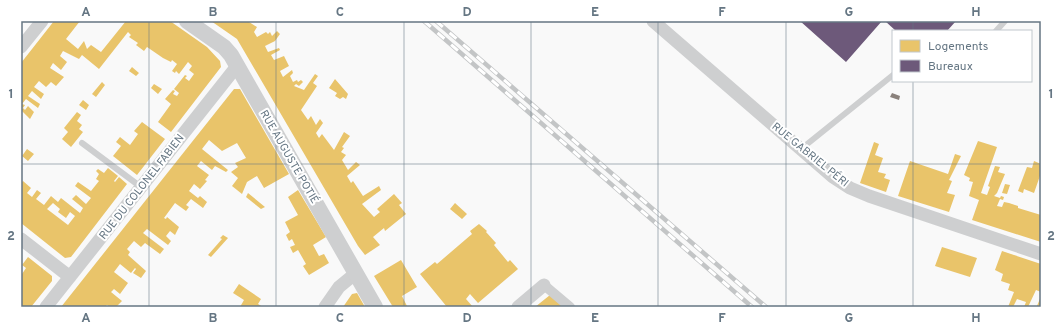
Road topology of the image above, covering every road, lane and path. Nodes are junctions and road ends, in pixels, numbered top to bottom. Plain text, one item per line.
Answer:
1 (42, 21) edge
2 (187, 21) edge
3 (652, 21) edge
4 (1005, 21) edge
5 (997, 30) edge
6 (21, 47) edge
7 (237, 66) junction
8 (892, 76) edge
9 (82, 143) dead end
10 (801, 149) junction
11 (141, 187) junction
12 (21, 239) edge
13 (1041, 254) edge
14 (356, 273) junction
15 (70, 277) junction
16 (544, 285) joint
17 (46, 307) edge
18 (325, 307) edge
19 (376, 307) edge
20 (518, 307) edge
21 (570, 307) edge

1 - 6 street
2 - 7 street, RUE AUGUSTE POTIÉ
3 - 10 street, RUE GABRIEL PÉRI
4 - 5 lane
7 - 11 street, RUE DU COLONEL FABIEN
7 - 14 street, RUE AUGUSTE POTIÉ
8 - 10 lane
9 - 11 lane
10 - 13 street, RUE GABRIEL PÉRI
11 - 15 street, RUE DU COLONEL FABIEN
12 - 15 street
14 - 18 street
14 - 19 street, RUE AUGUSTE POTIÉ
15 - 17 street, RUE DU COLONEL FABIEN
16 - 20 street
16 - 21 street

